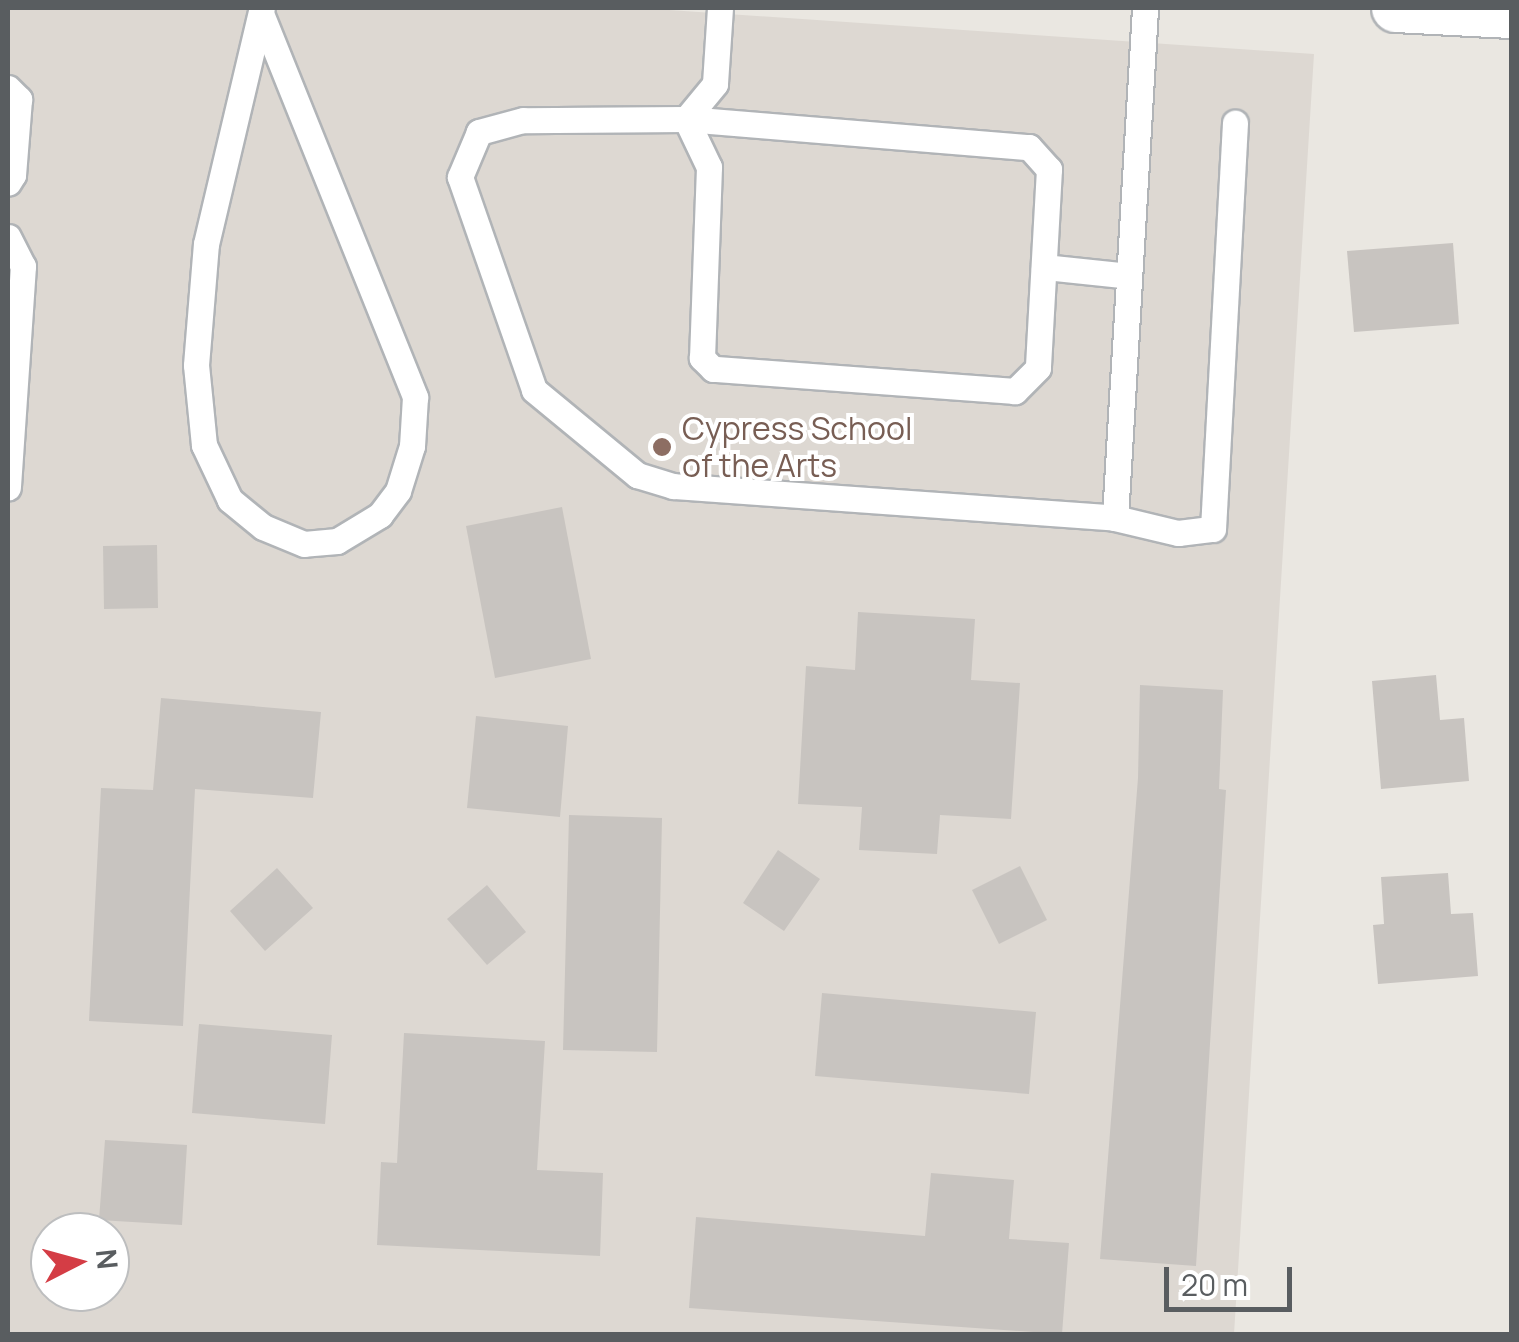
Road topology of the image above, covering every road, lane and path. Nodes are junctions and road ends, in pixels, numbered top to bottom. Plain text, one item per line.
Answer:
1 (720, 8) edge
2 (1146, 8) edge
3 (1396, 8) edge
4 (262, 12) edge
5 (1512, 14) edge
6 (8, 88) edge
7 (686, 119) junction
8 (1235, 123) dead end
9 (8, 182) edge
10 (8, 237) edge
11 (1044, 267) junction
12 (1129, 276) junction
13 (8, 487) edge
14 (1115, 518) junction

1 - 7 lane
2 - 12 lane
3 - 5 street
4 - 4 lane
6 - 9 lane
7 - 11 lane
7 - 11 lane
7 - 14 lane
8 - 14 lane
10 - 13 lane
11 - 12 lane
12 - 14 lane

